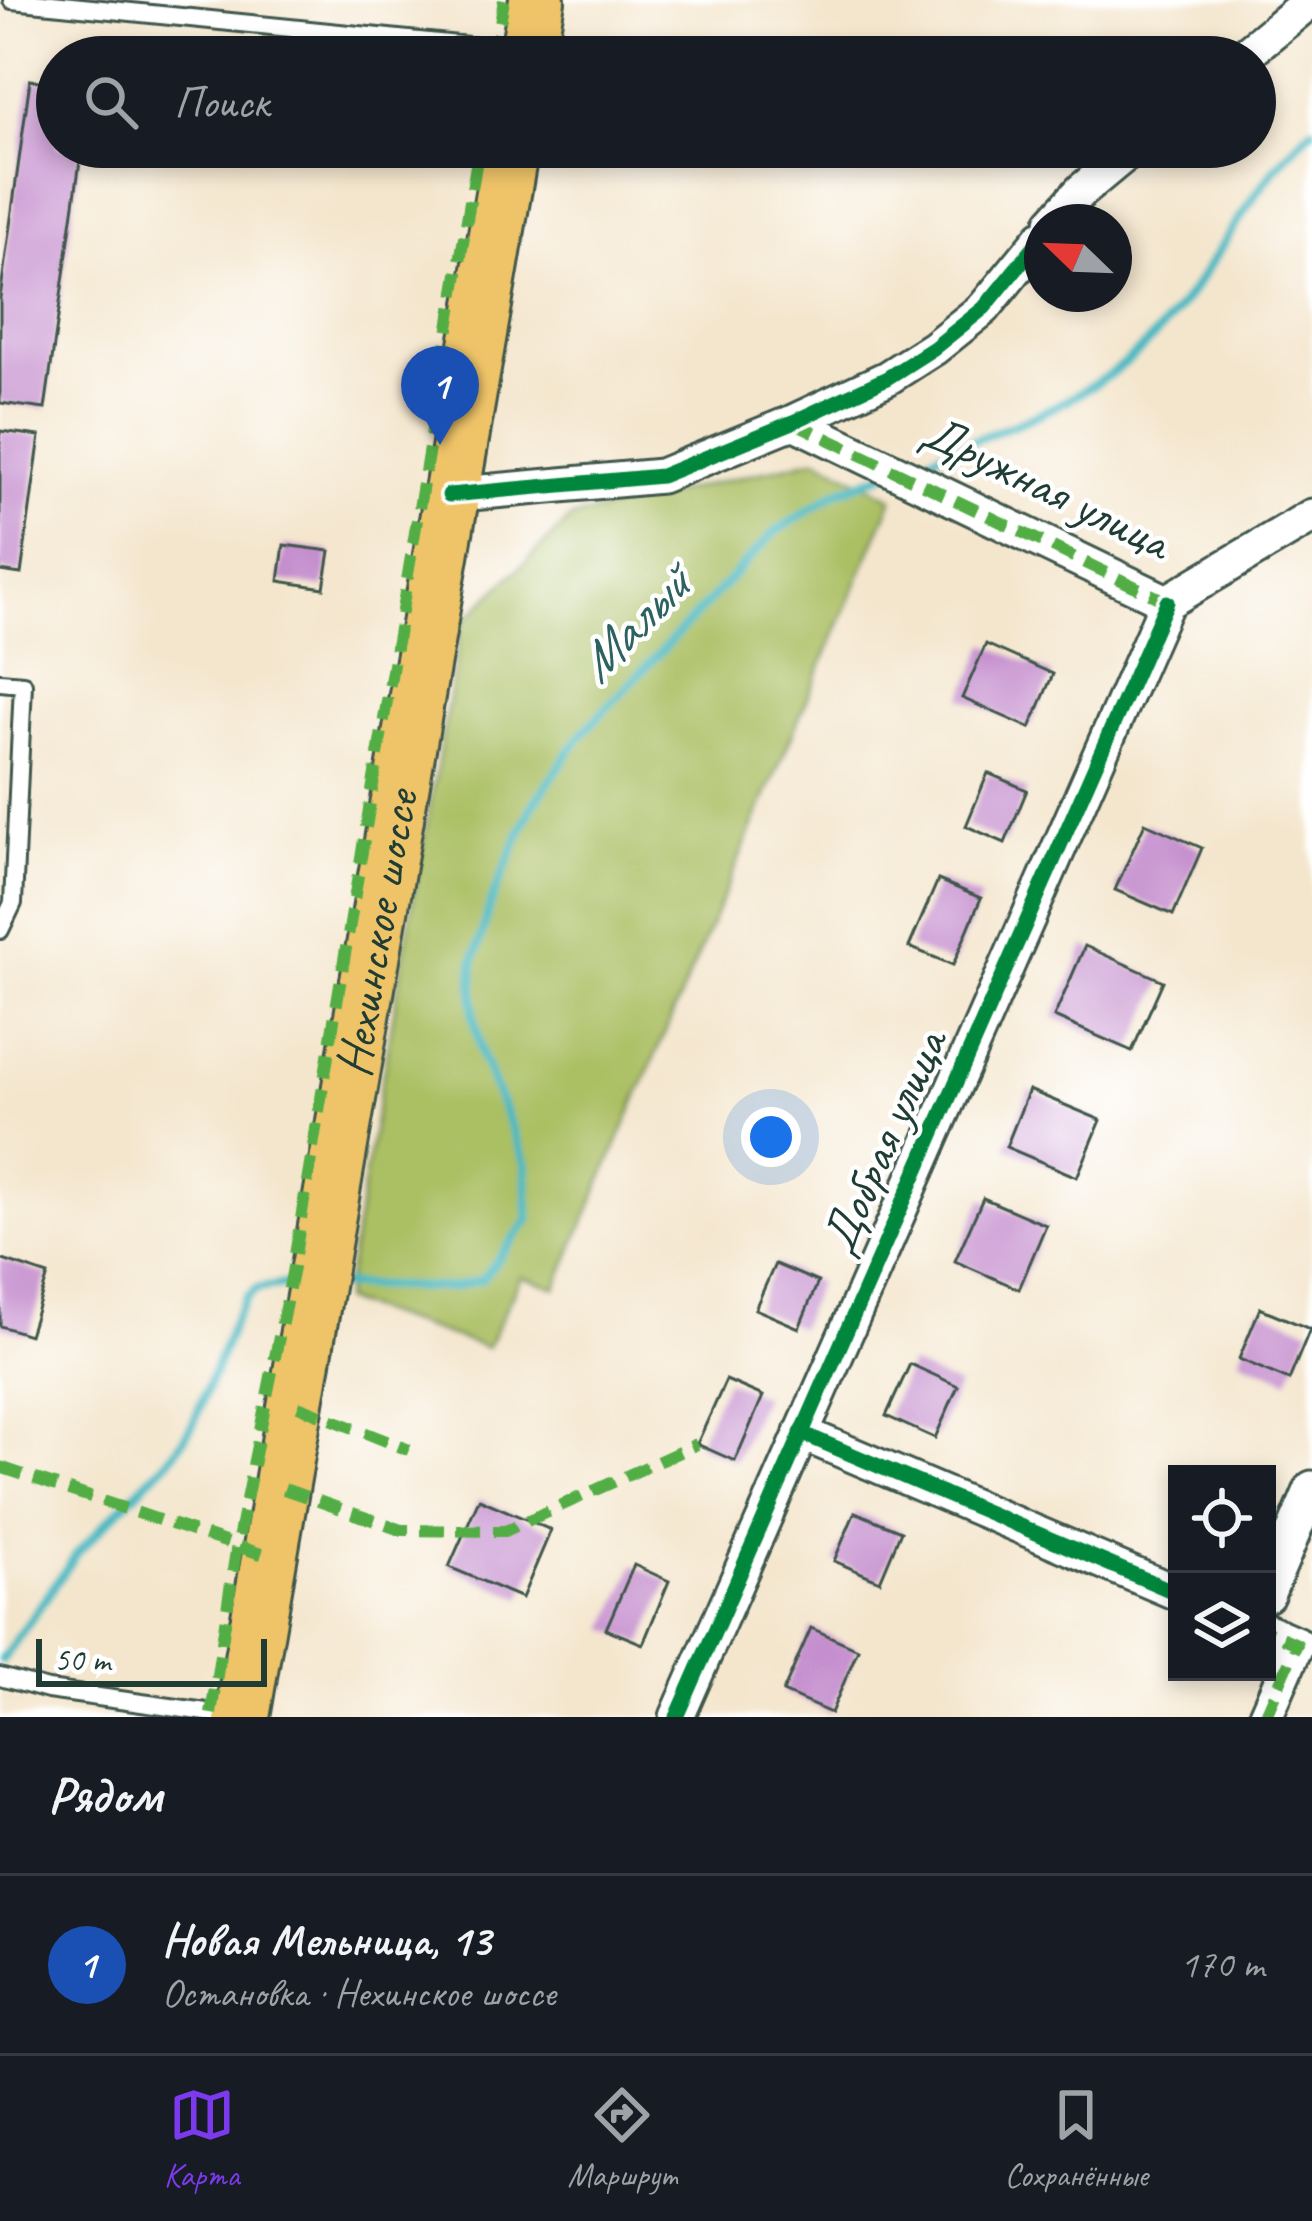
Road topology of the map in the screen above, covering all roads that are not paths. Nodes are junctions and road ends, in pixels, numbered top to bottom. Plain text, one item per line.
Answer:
1 (12, 0) edge
2 (1311, 0) edge
3 (530, 36) edge
4 (1268, 36) edge
5 (507, 168) edge
6 (1109, 168) edge
7 (1069, 204) edge
8 (1024, 260) edge
9 (793, 422) junction
10 (449, 495) junction
11 (1312, 516) edge
12 (1167, 602) junction
13 (0, 682) edge
14 (0, 930) edge
15 (801, 1433) junction
16 (1312, 1488) edge
17 (1276, 1573) edge
18 (1168, 1589) edge
19 (1276, 1635) edge
20 (0, 1677) edge
21 (242, 1717) edge
22 (677, 1717) edge
23 (1264, 1717) edge

1 - 3 lane
2 - 4 street
5 - 10 main road, Нехинское шоссе
6 - 7 street
8 - 9 street
9 - 10 street
9 - 12 street, Дружная улица
10 - 21 main road, Нехинское шоссе
11 - 12 street, Дружная улица
12 - 15 street, Добрая улица
13 - 14 lane
15 - 18 street
15 - 22 street, Добрая улица
16 - 17 street
19 - 23 street
20 - 21 lane

